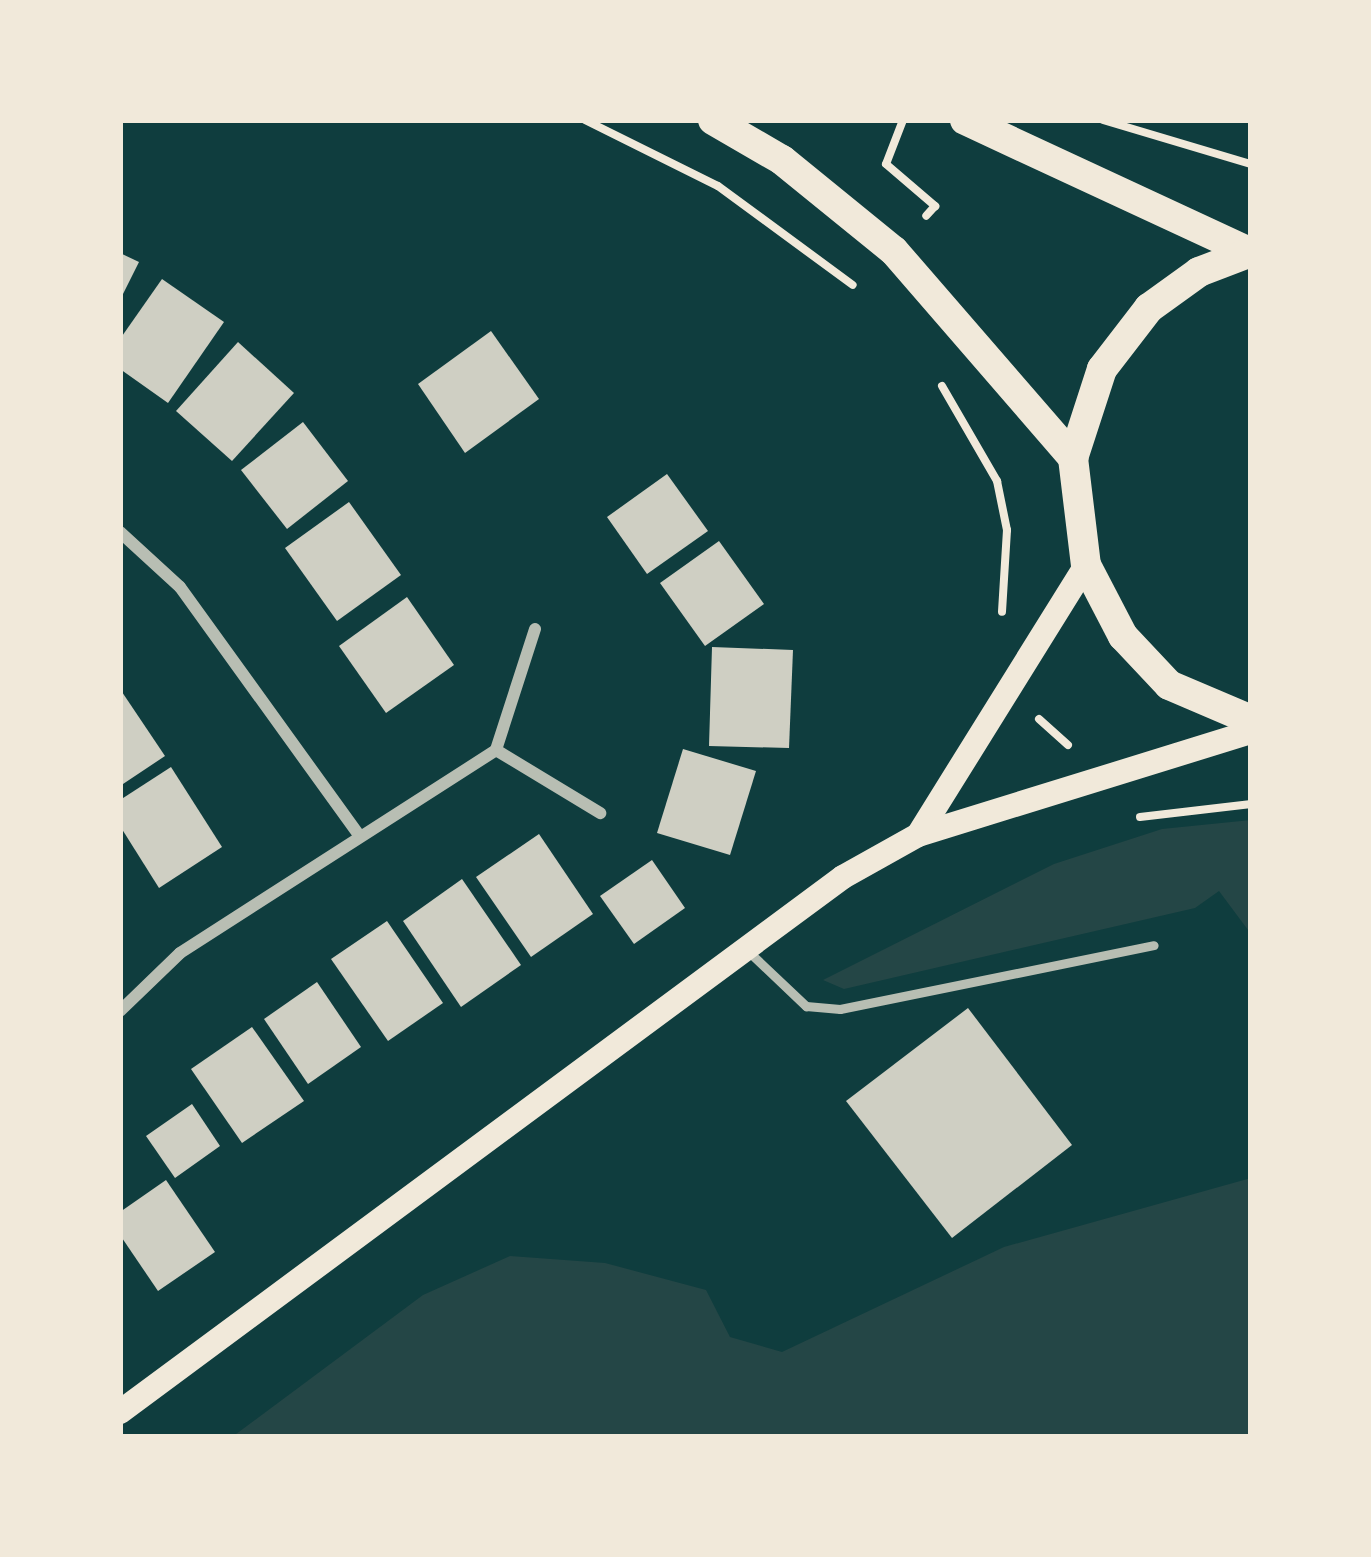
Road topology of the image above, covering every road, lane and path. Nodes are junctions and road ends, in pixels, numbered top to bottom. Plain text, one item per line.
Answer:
1 (585, 120) edge
2 (713, 120) edge
3 (965, 120) edge
4 (1103, 120) edge
5 (1251, 164) edge
6 (1250, 252) edge
7 (859, 290) dead end
8 (938, 380) dead end
9 (1073, 458) junction
10 (120, 532) edge
11 (1085, 565) junction
12 (535, 629) dead end
13 (998, 631) dead end
14 (1251, 720) edge
15 (1251, 732) edge
16 (496, 750) junction
17 (600, 813) dead end
18 (358, 835) junction
19 (918, 835) junction
20 (1154, 945) dead end
21 (746, 948) junction
22 (120, 1011) edge
23 (120, 1412) edge

1 - 7 path
2 - 9 main road
3 - 6 main road
4 - 5 path
6 - 9 main road
8 - 13 path
9 - 11 main road
10 - 18 street
11 - 14 main road
11 - 19 main road
12 - 16 street
15 - 19 main road
16 - 17 street
16 - 18 street
18 - 22 street
19 - 21 main road
20 - 21 lane
21 - 23 main road

